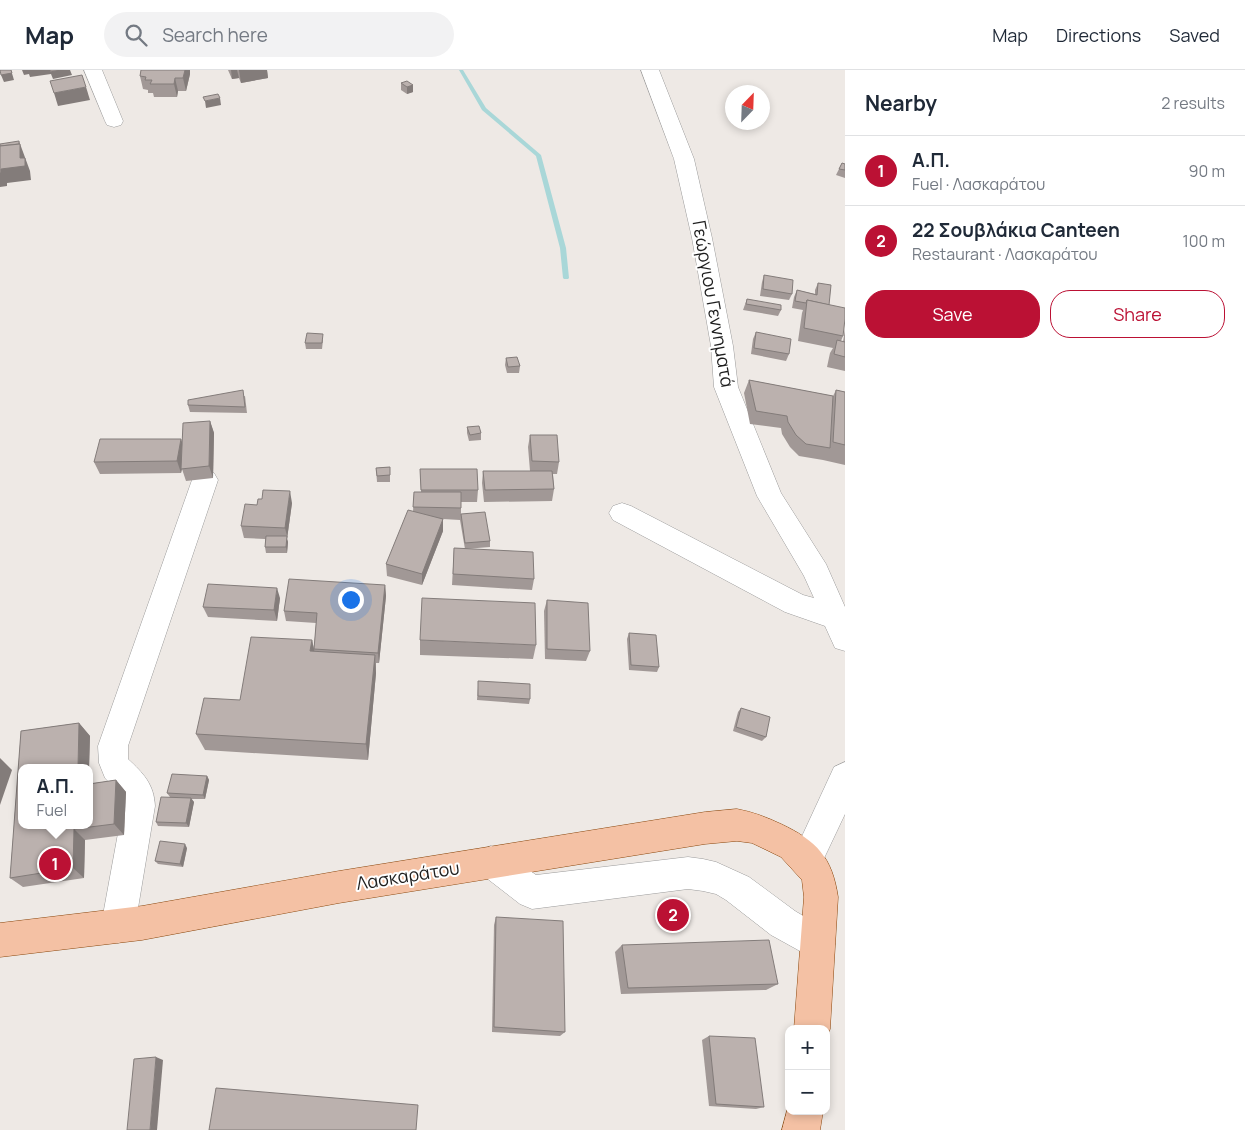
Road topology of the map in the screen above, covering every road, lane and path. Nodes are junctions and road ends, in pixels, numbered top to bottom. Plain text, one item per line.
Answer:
1 (93, 70) edge
2 (650, 70) edge
3 (114, 121) dead end
4 (205, 480) edge
5 (622, 514) dead end
6 (843, 626) edge
7 (845, 777) edge
8 (807, 860) junction
9 (491, 862) junction
10 (118, 926) junction
11 (0, 940) edge
12 (818, 944) junction
13 (812, 1025) edge
14 (803, 1115) edge
15 (801, 1130) edge

1 - 3 street
2 - 6 street, Γεώργιου Γεννηματά
4 - 10 street
5 - 6 street
7 - 8 street
8 - 9 main road, Λασκαράτου
8 - 12 main road
9 - 10 main road, Λασκαράτου
9 - 12 street
10 - 11 main road, Λασκαράτου
12 - 13 main road
14 - 15 main road

